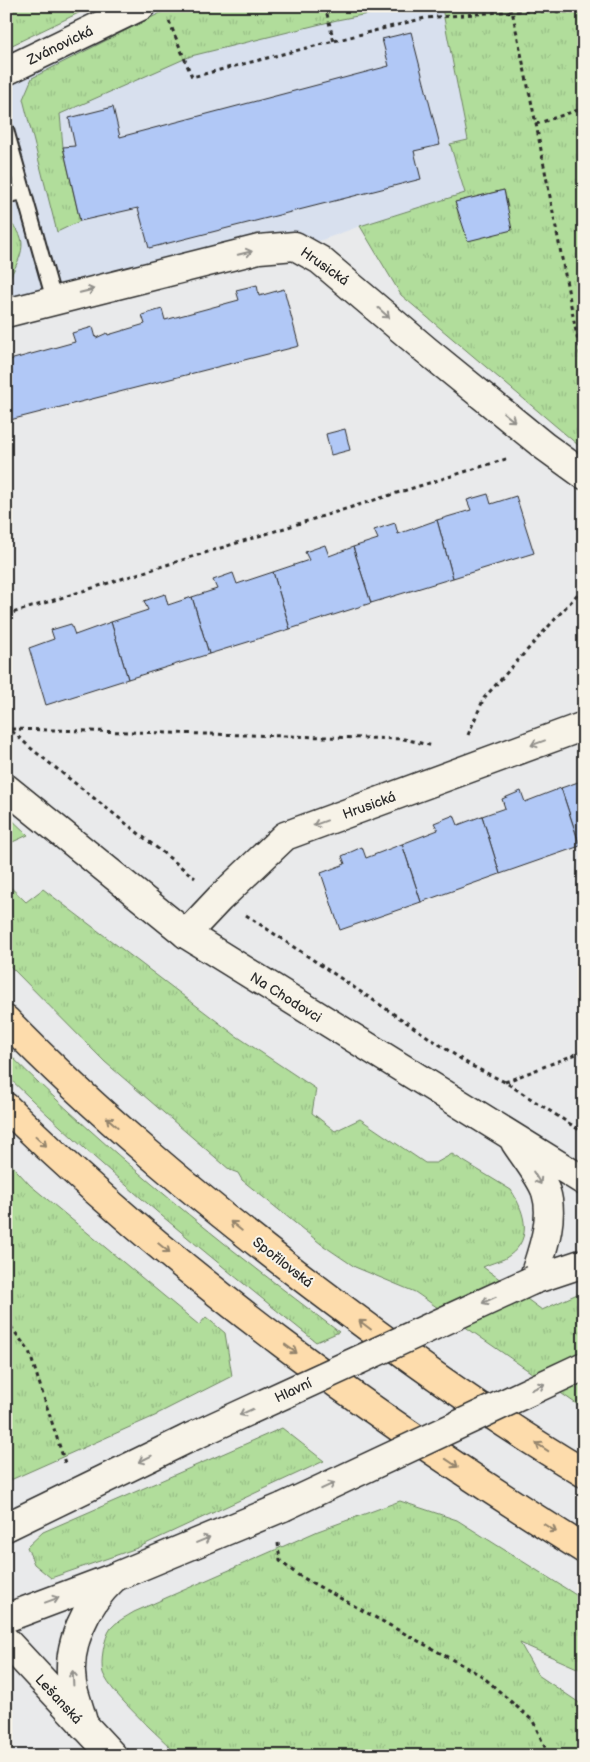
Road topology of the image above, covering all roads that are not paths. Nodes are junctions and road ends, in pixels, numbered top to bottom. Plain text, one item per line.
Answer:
1 (141, 6) edge
2 (6, 71) edge
3 (6, 130) edge
4 (23, 192) junction
5 (6, 196) edge
6 (54, 300) junction
7 (6, 312) edge
8 (584, 475) edge
9 (584, 726) edge
10 (6, 788) edge
11 (186, 934) junction
12 (6, 1020) edge
13 (6, 1107) edge
14 (512, 1136) junction
15 (584, 1181) edge
16 (584, 1263) edge
17 (534, 1280) junction
18 (584, 1366) edge
19 (584, 1473) edge
20 (6, 1527) edge
21 (584, 1549) edge
22 (115, 1577) junction
23 (6, 1618) edge
24 (6, 1641) edge
25 (84, 1726) junction
26 (113, 1756) edge

1 - 2 street, Zvánovická
3 - 4 lane
4 - 5 lane
4 - 6 lane
6 - 7 street, Hrusická
6 -> 8 street, Hrusická
9 -> 11 street, Hrusická
10 - 11 street, Na Chodovci
11 - 14 street, Na Chodovci
19 -> 12 highway, Spořilovská
13 -> 21 highway
14 - 15 street, Na Chodovci
14 -> 17 street
16 - 17 street, Hlavní
17 -> 20 street, Hlavní, bridge
22 -> 18 street, bridge
23 -> 22 street
25 -> 22 street
24 - 25 street, Lešanská
25 - 26 street, Lešanská

